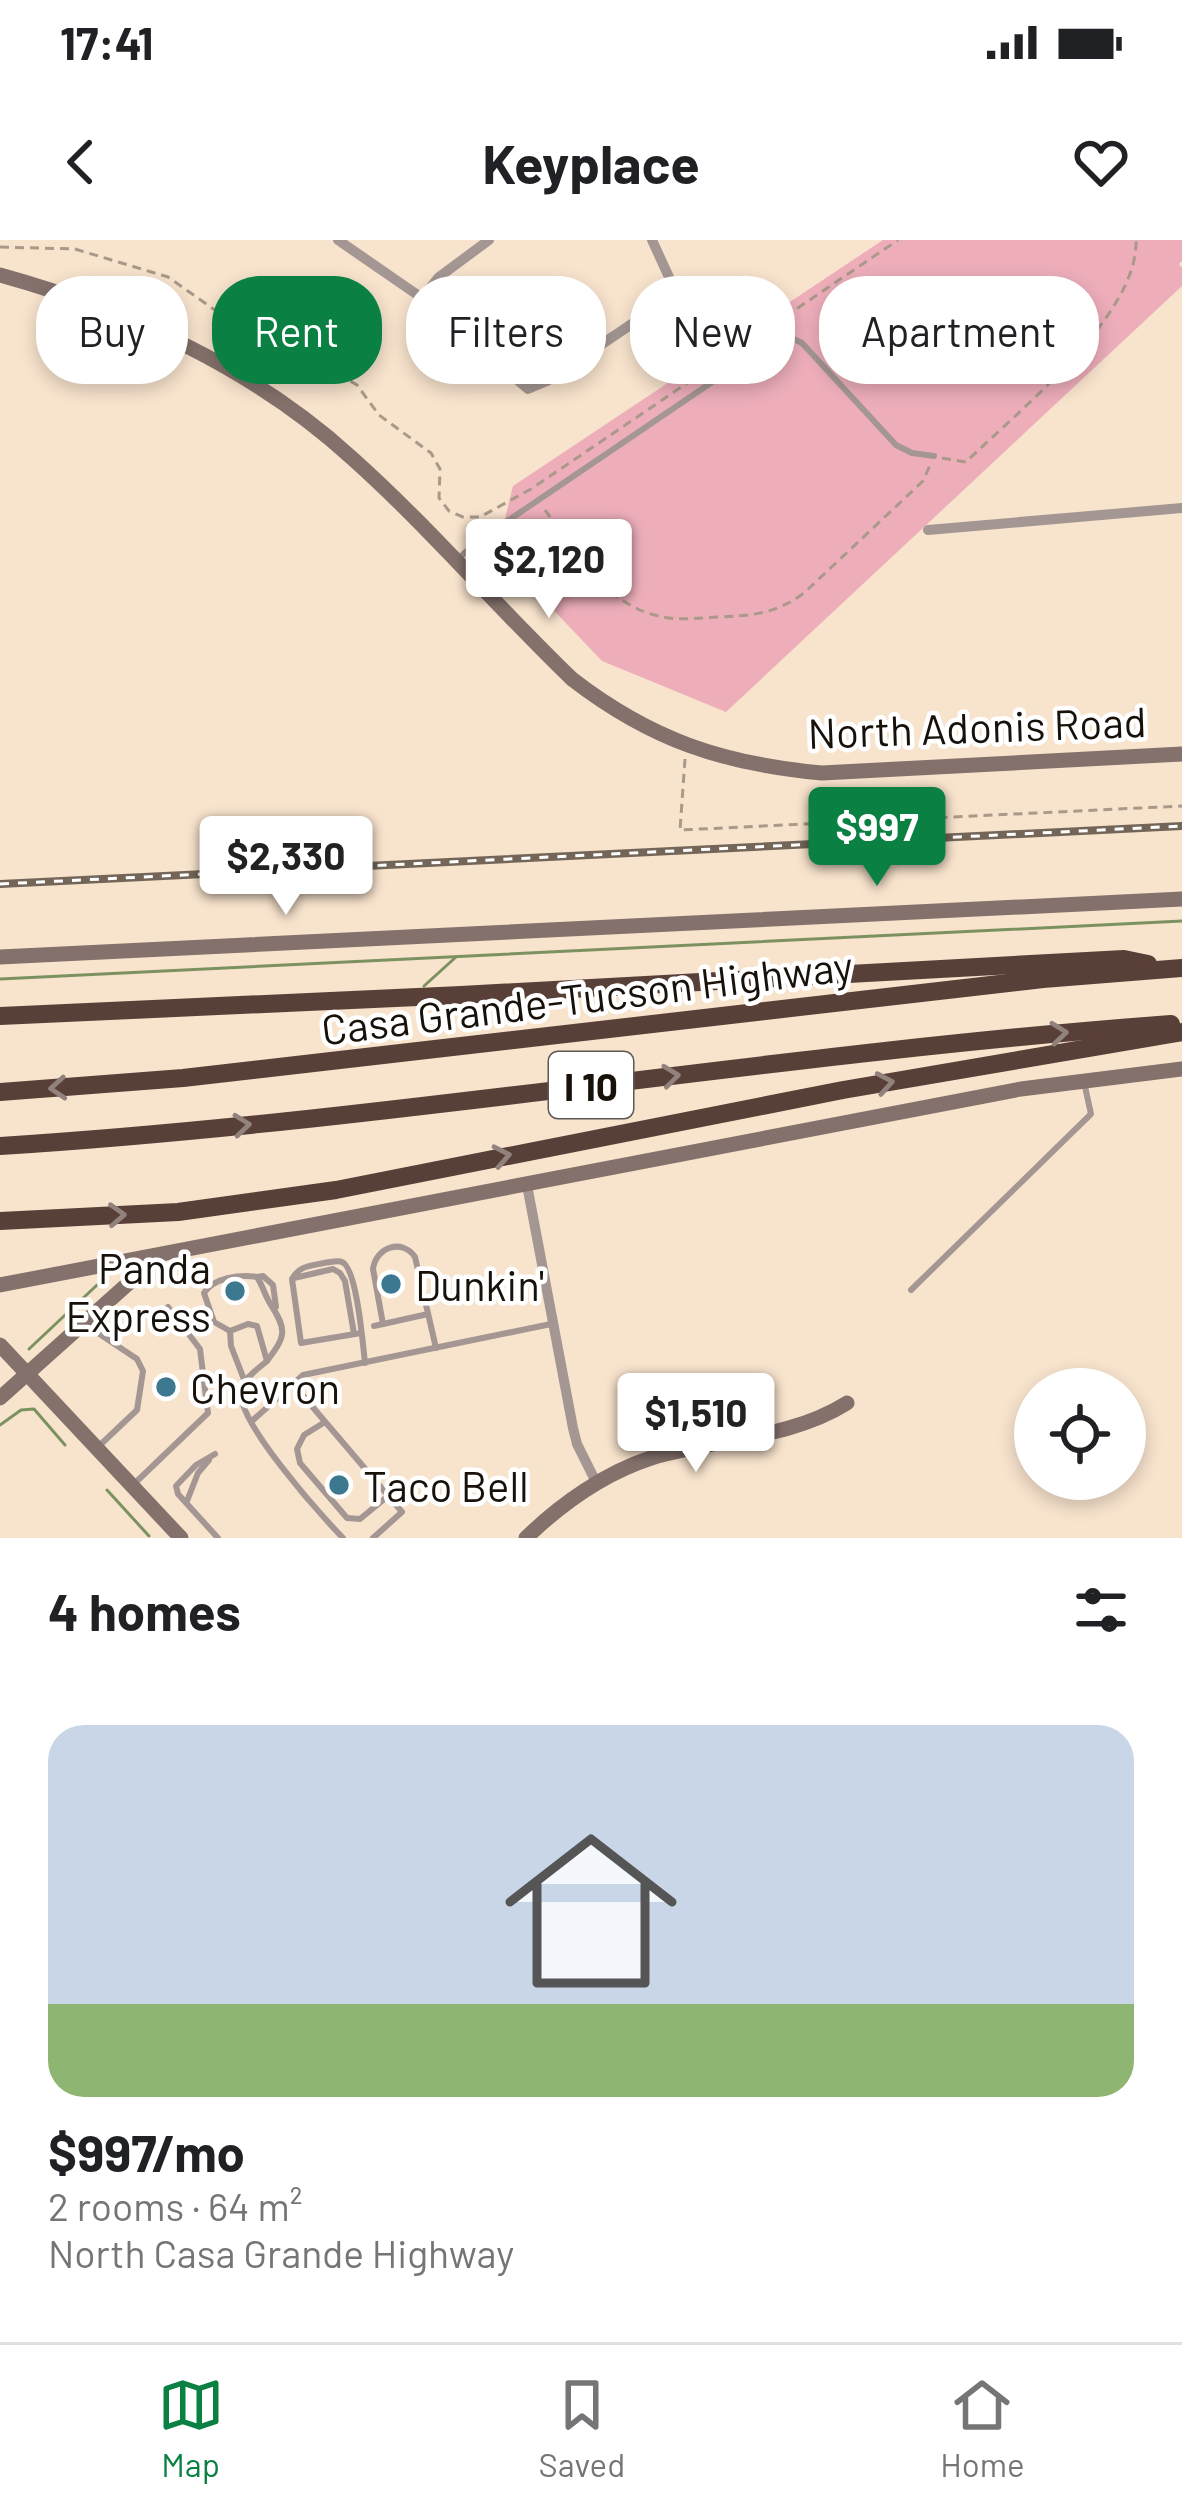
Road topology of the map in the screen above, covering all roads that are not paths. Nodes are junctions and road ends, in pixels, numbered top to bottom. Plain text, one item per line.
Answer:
1 (338, 240) edge
2 (489, 240) edge
3 (652, 240) edge
4 (0, 275) edge
5 (442, 276) edge
6 (406, 287) edge
7 (606, 341) edge
8 (934, 456) road end
9 (1182, 508) edge
10 (928, 530) dead end
11 (456, 561) junction
12 (1182, 754) edge
13 (1182, 899) edge
14 (1, 957) edge
15 (1179, 968) edge
16 (0, 1016) edge
17 (1182, 1023) edge
18 (1182, 1032) edge
19 (1182, 1069) edge
20 (1084, 1081) junction
21 (0, 1092) edge
22 (0, 1146) edge
23 (527, 1185) junction
24 (0, 1221) edge
25 (162, 1254) junction
26 (0, 1286) edge
27 (911, 1290) dead end
28 (168, 1307) dead end
29 (428, 1314) junction
30 (83, 1323) junction
31 (383, 1324) junction
32 (551, 1324) junction
33 (374, 1326) dead end
34 (230, 1331) junction
35 (358, 1333) junction
36 (0, 1345) edge
37 (436, 1348) junction
38 (267, 1361) junction
39 (365, 1363) junction
40 (27, 1373) junction
41 (245, 1382) junction
42 (293, 1384) junction
43 (0, 1398) edge
44 (848, 1403) dead end
45 (252, 1421) junction
46 (325, 1422) junction
47 (98, 1448) junction
48 (597, 1484) junction
49 (133, 1486) junction
50 (388, 1496) junction
51 (188, 1504) junction
52 (181, 1538) edge
53 (218, 1538) edge
54 (343, 1538) edge
55 (373, 1538) edge
56 (526, 1538) edge

1 - 6 street
2 - 5 street
3 - 7 street
4 - 11 street, North Adonis Road
8 - 11 lane
9 - 10 street
11 - 12 street, North Adonis Road
13 - 14 street
15 - 16 highway
15 -> 21 highway, Casa Grande-Tucson Highway / I 10
22 -> 17 highway, Casa Grande-Tucson Highway / I 10
24 -> 18 highway
19 - 20 street
20 - 23 street
20 - 27 lane
23 - 25 street
23 - 32 street
25 - 26 street
25 - 30 street
28 - 49 lane
29 - 31 lane
29 - 31 lane
29 - 37 lane
30 - 40 street
30 - 47 lane
31 - 33 lane
32 - 37 lane
32 - 48 street
34 - 38 lane
34 - 38 lane
34 - 41 lane
35 - 35 lane
35 - 39 lane
36 - 40 street
37 - 39 lane
38 - 41 lane
39 - 42 lane
40 - 43 street
40 - 47 street
41 - 45 lane
42 - 45 lane
42 - 46 lane
44 - 48 street
45 - 54 lane
46 - 50 lane
46 - 50 lane
47 - 49 street
48 - 56 street
49 - 52 street
50 - 55 lane
51 - 51 lane
51 - 53 lane

